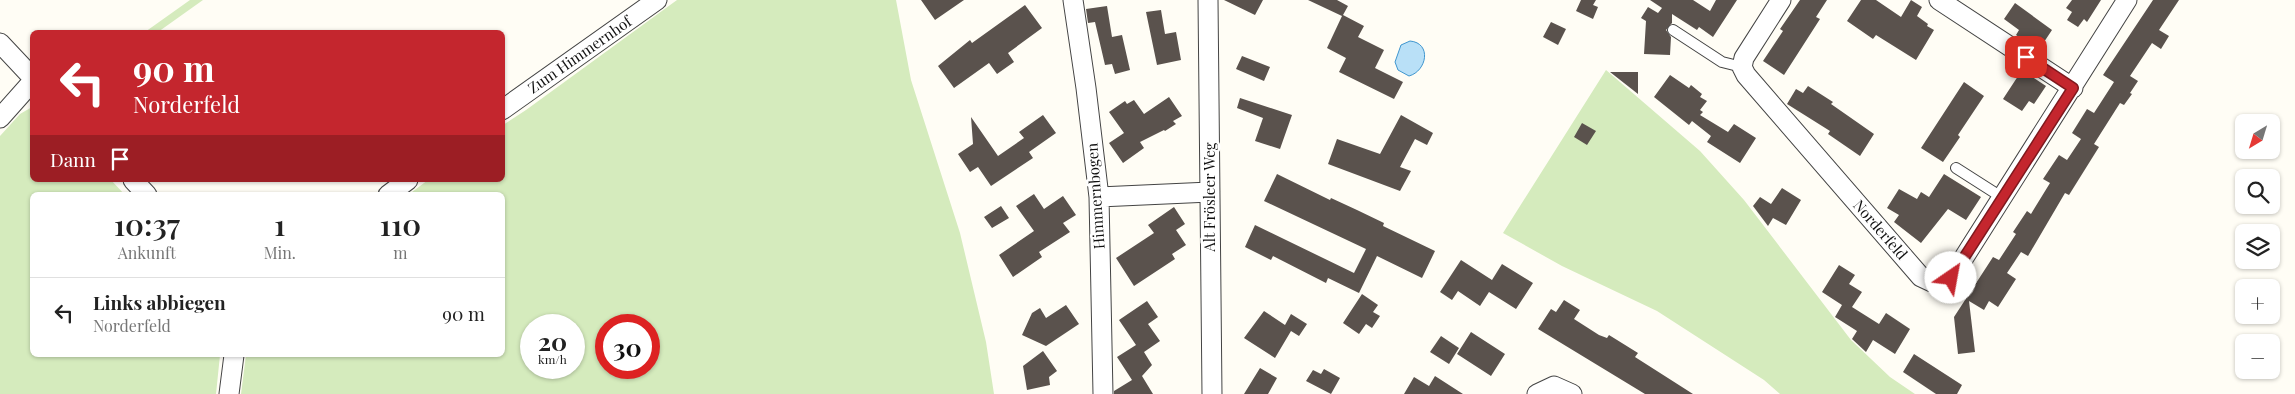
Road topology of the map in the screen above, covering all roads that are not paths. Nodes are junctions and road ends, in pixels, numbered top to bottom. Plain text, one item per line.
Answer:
1 (657, 0) edge
2 (1073, 0) edge
3 (1208, 0) edge
4 (1781, 0) edge
5 (1938, 0) edge
6 (2126, 0) edge
7 (1673, 30) dead end
8 (0, 43) edge
9 (1742, 67) junction
10 (30, 75) edge
11 (30, 84) edge
12 (2073, 88) junction
13 (505, 108) edge
14 (0, 118) edge
15 (1956, 168) dead end
16 (134, 182) edge
17 (405, 182) edge
18 (144, 192) edge
19 (392, 192) edge
20 (1210, 192) junction
21 (1099, 197) junction
22 (2003, 198) junction
23 (234, 357) edge
24 (229, 394) edge
25 (1103, 394) edge
26 (1212, 394) edge
27 (1538, 394) edge
28 (1572, 394) edge

1 - 13 street, Zum Himmernhof
2 - 21 street, Himmernbogen
3 - 20 street, Alt Frösleer Weg
4 - 9 street
5 - 12 street
6 - 12 street, Norderfeld
7 - 9 lane
8 - 10 street
9 - 22 street, Norderfeld
11 - 14 street
12 - 22 street, Norderfeld
15 - 22 lane
16 - 18 street
17 - 19 street
20 - 21 street
20 - 26 street, Alt Frösleer Weg
21 - 25 street, Himmernbogen
23 - 24 street
27 - 28 street

